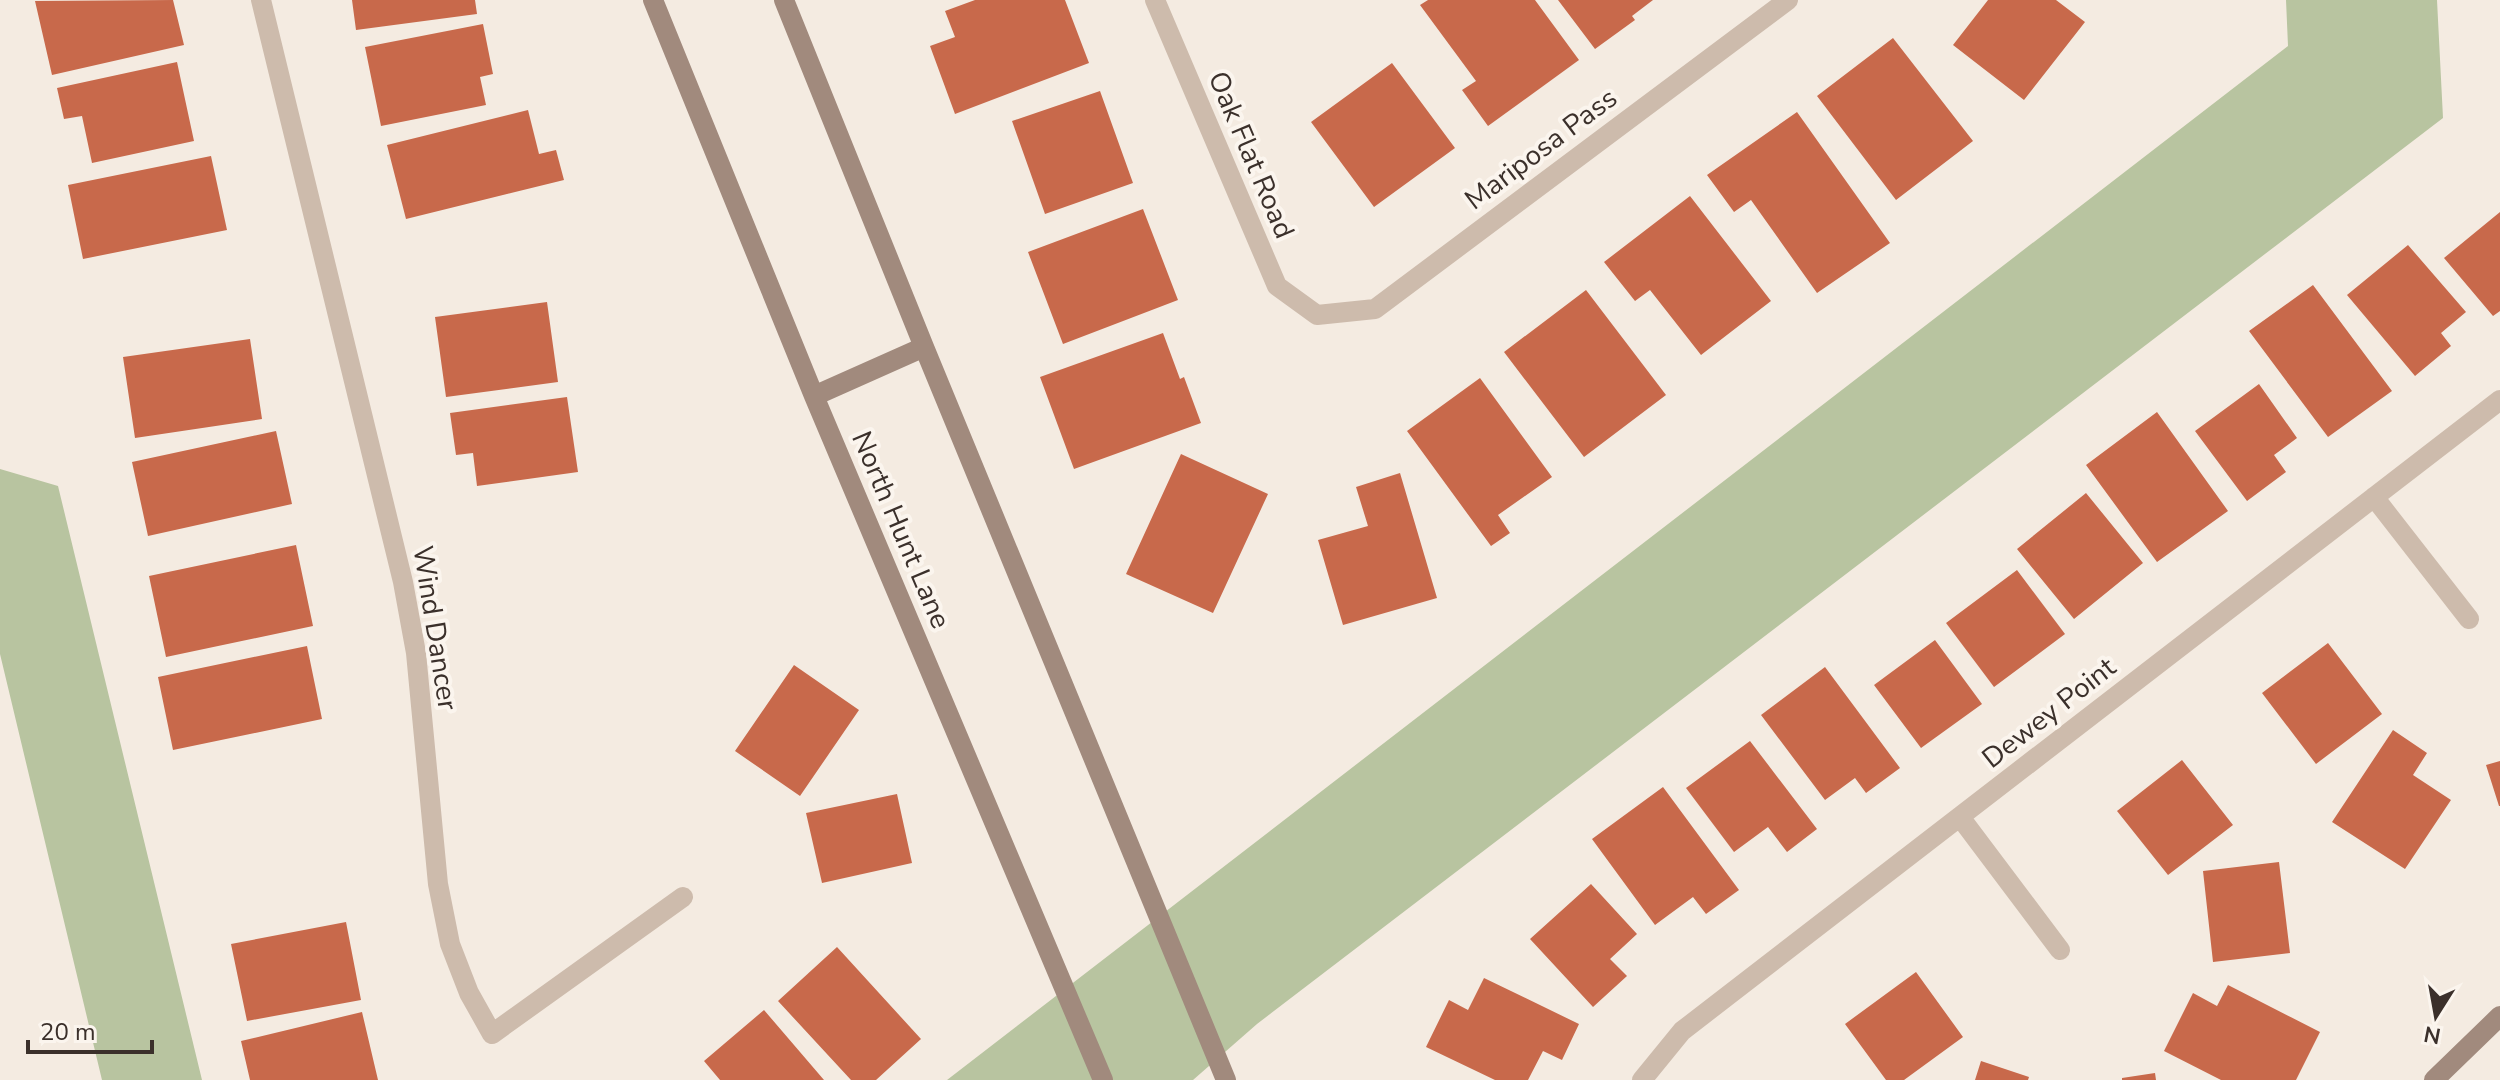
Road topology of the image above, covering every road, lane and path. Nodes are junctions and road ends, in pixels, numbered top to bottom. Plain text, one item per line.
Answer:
1 (261, 0) edge
2 (653, 0) edge
3 (784, 0) edge
4 (1155, 0) edge
5 (1788, 0) edge
6 (1317, 315) joint
7 (924, 347) junction
8 (814, 396) junction
9 (2500, 400) edge
10 (2374, 497) junction
11 (2469, 619) dead end
12 (1960, 817) junction
13 (683, 897) dead end
14 (2060, 950) dead end
15 (2500, 1016) edge
16 (1103, 1080) edge
17 (1226, 1080) edge
18 (1642, 1080) edge
19 (2434, 1080) edge

1 - 13 street, Wind Dancer
2 - 8 main road, North Hunt Lane
3 - 7 main road
4 - 6 street, Oak Flat Road
5 - 6 street, Mariposa Pass
7 - 8 main road
7 - 17 main road
8 - 16 main road, North Hunt Lane
9 - 10 street, Dewey Point
10 - 11 street
10 - 12 street, Dewey Point
12 - 14 street
12 - 18 street, Dewey Point
15 - 19 main road

